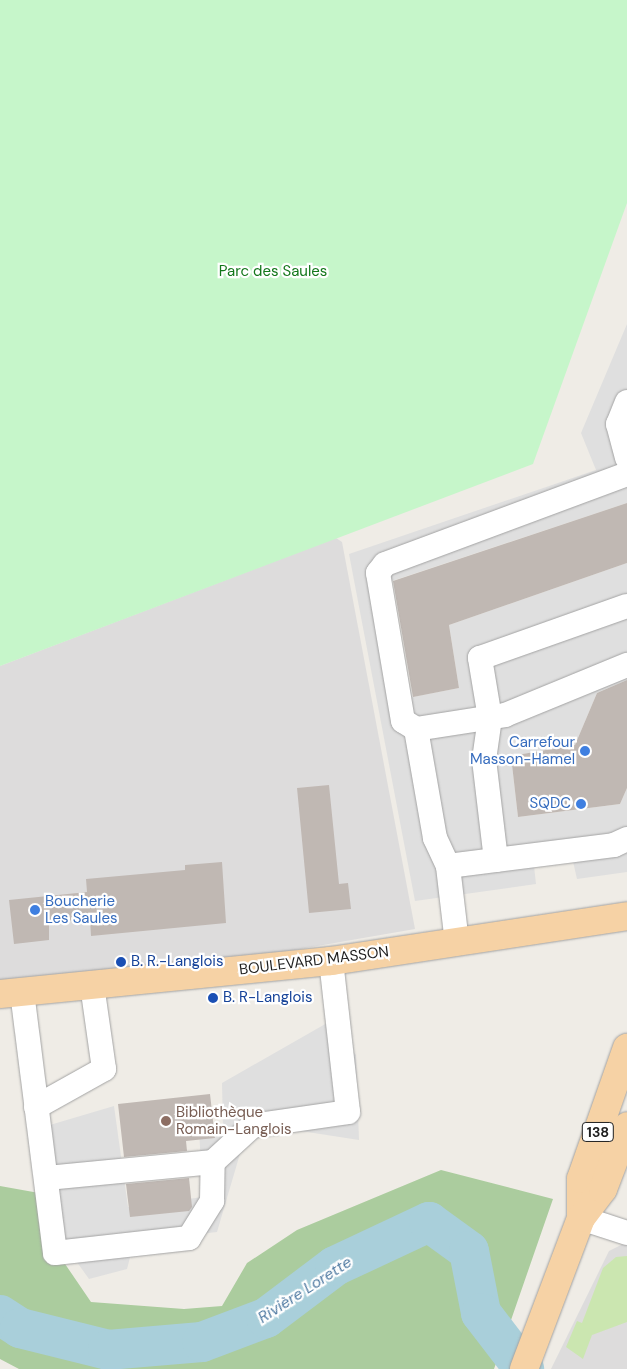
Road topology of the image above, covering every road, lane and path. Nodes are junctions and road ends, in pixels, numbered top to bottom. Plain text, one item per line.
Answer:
1 (626, 405) edge
2 (627, 458) edge
3 (627, 474) edge
4 (627, 606) edge
5 (627, 665) edge
6 (490, 718) junction
7 (416, 729) junction
8 (627, 839) edge
9 (496, 860) junction
10 (448, 866) junction
11 (627, 916) edge
12 (457, 942) junction
13 (331, 961) junction
14 (92, 985) junction
15 (11, 993) edge
16 (627, 1048) edge
17 (36, 1107) junction
18 (627, 1126) edge
19 (212, 1162) junction
20 (47, 1178) junction
21 (581, 1218) junction
22 (627, 1232) edge
23 (527, 1360) edge

1 - 2 street
3 - 7 street
4 - 6 street
5 - 6 street
6 - 7 street
6 - 9 street
7 - 10 street
8 - 9 street
9 - 10 street
10 - 12 street
11 - 12 main road, BOULEVARD MASSON
12 - 13 main road, BOULEVARD MASSON
13 - 14 main road, BOULEVARD MASSON
13 - 19 street
14 - 15 main road, BOULEVARD MASSON
14 - 17 street
15 - 17 street
16 - 21 main road, 138
17 - 20 street
18 - 21 main road, 138
19 - 20 street
19 - 20 street
21 - 22 street
21 - 23 main road, 138

